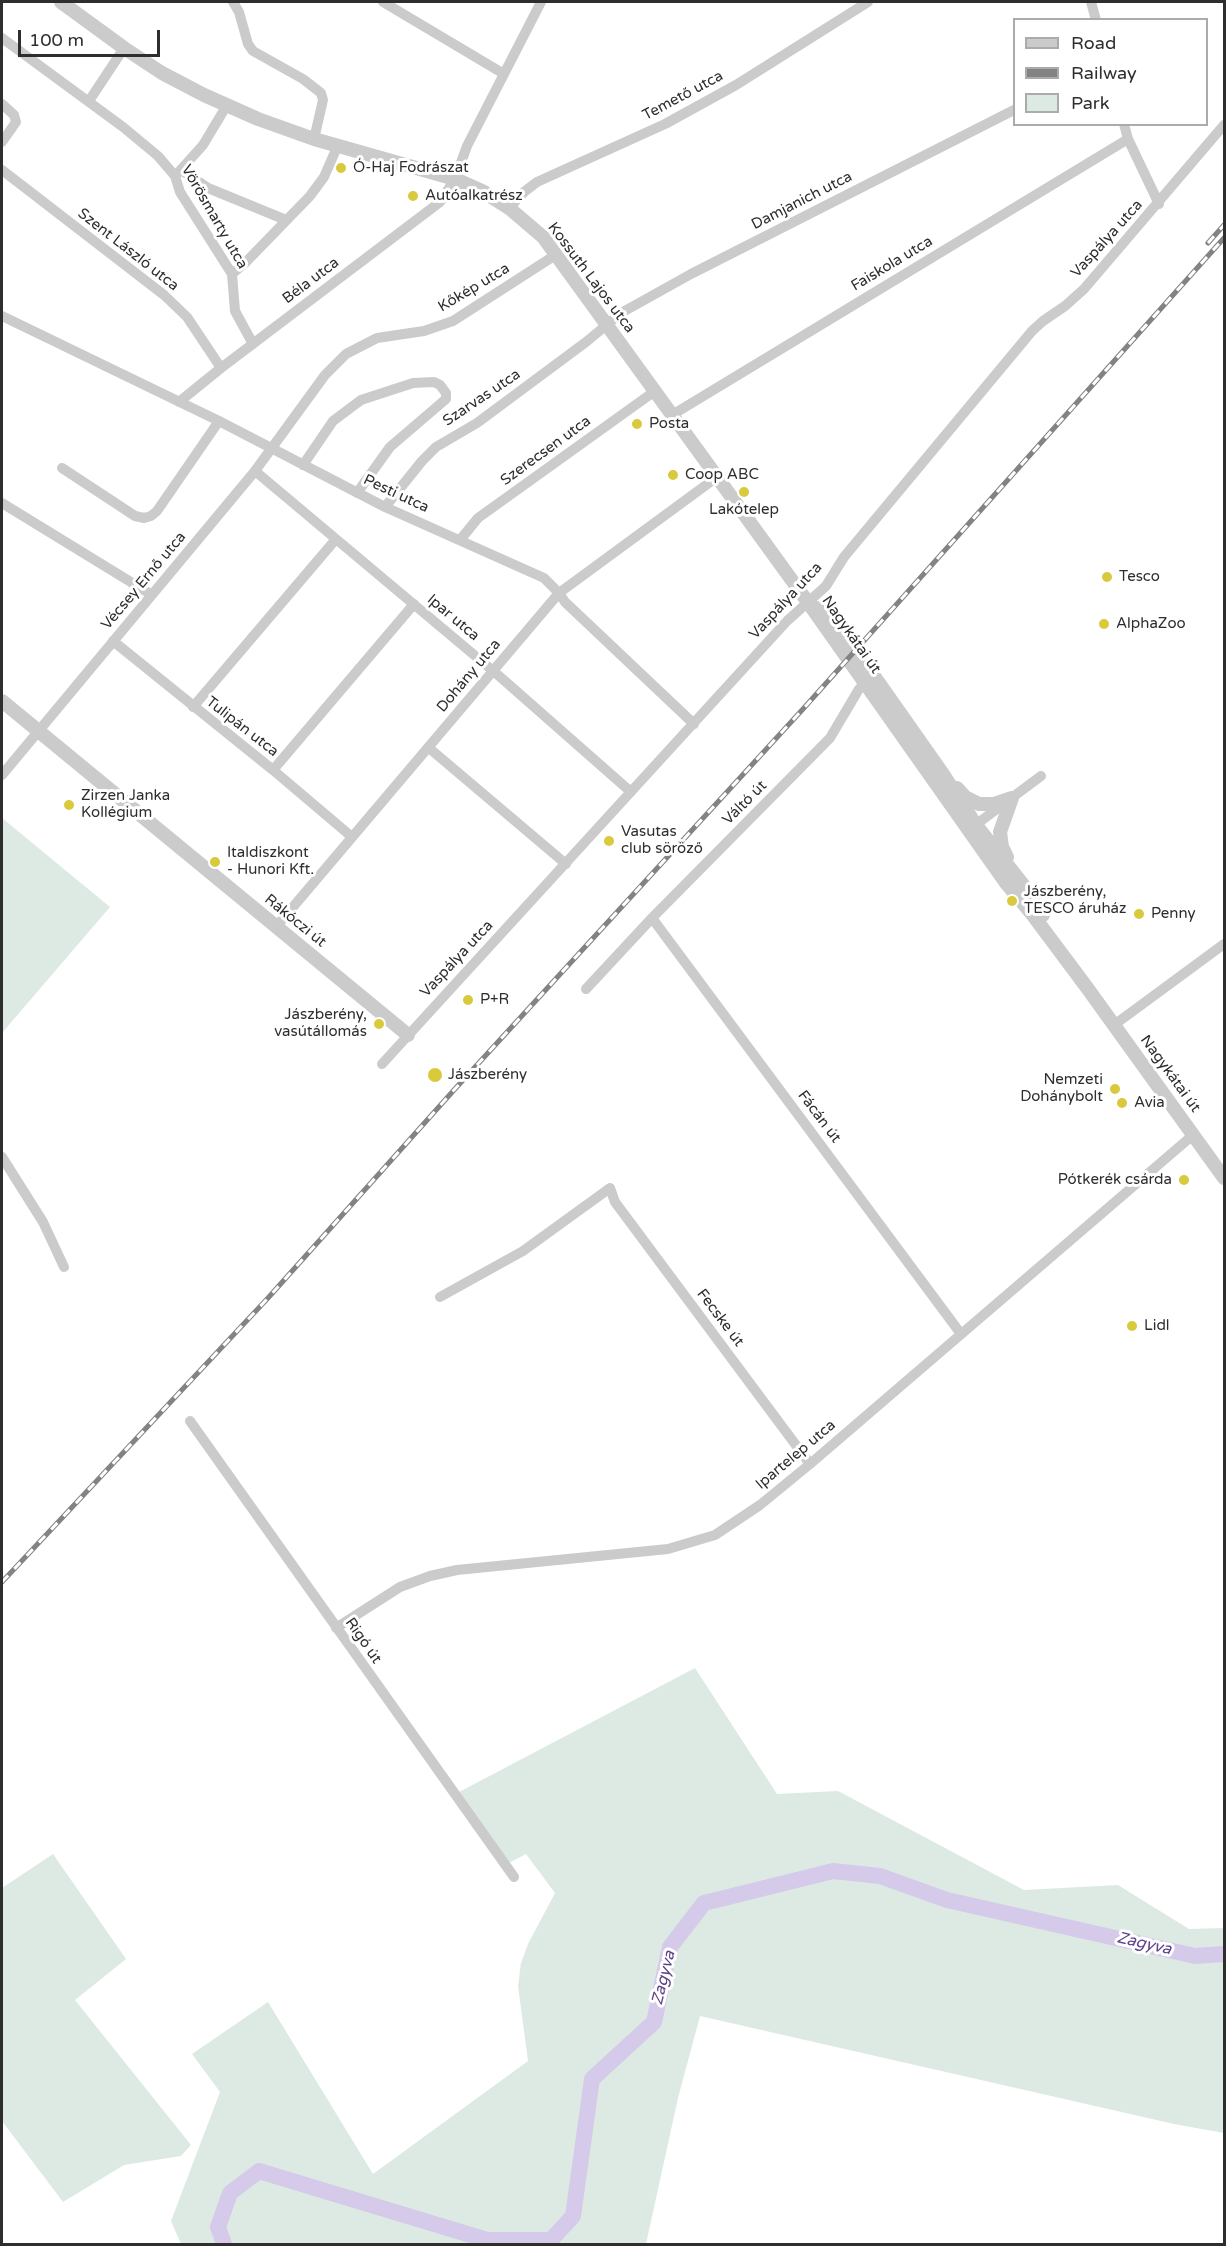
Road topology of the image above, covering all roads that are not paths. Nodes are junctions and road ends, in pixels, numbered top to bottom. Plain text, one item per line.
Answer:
1 (233, 2) edge
2 (383, 2) edge
3 (868, 2) edge
4 (1090, 2) edge
5 (538, 3) edge
6 (69, 4) edge
7 (1095, 18) edge
8 (2, 38) edge
9 (124, 48) junction
10 (504, 74) junction
11 (89, 101) junction
12 (2, 104) edge
13 (227, 105) junction
14 (1013, 112) edge
15 (1224, 125) edge
16 (1125, 126) edge
17 (314, 139) junction
18 (1128, 139) junction
19 (2, 142) edge
20 (338, 145) junction
21 (2, 170) edge
22 (178, 173) junction
23 (455, 179) junction
24 (1159, 204) junction
25 (509, 208) junction
26 (286, 220) junction
27 (557, 254) junction
28 (232, 274) junction
29 (2, 316) edge
30 (606, 325) junction
31 (253, 344) junction
32 (221, 368) junction
33 (655, 391) junction
34 (179, 402) junction
35 (672, 415) junction
36 (219, 421) junction
37 (272, 448) junction
38 (303, 465) junction
39 (62, 468) dead end
40 (255, 471) junction
41 (717, 477) junction
42 (357, 493) junction
43 (2, 503) edge
44 (385, 507) junction
45 (336, 539) junction
46 (460, 540) junction
47 (559, 593) junction
48 (152, 595) junction
49 (807, 602) junction
50 (414, 604) junction
51 (113, 641) junction
52 (492, 671) junction
53 (865, 683) junction
54 (2, 701) edge
55 (193, 707) junction
56 (694, 724) junction
57 (38, 732) junction
58 (429, 748) junction
59 (273, 770) junction
60 (943, 774) junction
61 (2, 775) edge
62 (1041, 776) dead end
63 (631, 792) junction
64 (1012, 798) junction
65 (972, 828) junction
66 (352, 837) junction
67 (566, 864) junction
68 (1021, 882) junction
69 (652, 918) junction
70 (276, 927) junction
71 (1224, 944) edge
72 (586, 988) dead end
73 (1088, 989) junction
74 (1114, 1025) junction
75 (408, 1035) junction
76 (382, 1064) dead end
77 (1193, 1135) junction
78 (2, 1157) edge
79 (1224, 1178) edge
80 (64, 1267) dead end
81 (440, 1297) dead end
82 (961, 1334) junction
83 (190, 1420) dead end
84 (810, 1464) junction
85 (336, 1628) junction
86 (514, 1877) dead end

1 - 17 street
2 - 10 street
3 - 25 street, Temető utca
4 - 7 street
5 - 10 street, Béla utca
6 - 9 street, Kossuth Lajos utca
8 - 11 street, Vörösmarty utca
9 - 11 street
9 - 13 street, Kossuth Lajos utca
10 - 23 street, Béla utca
11 - 22 street, Vörösmarty utca
12 - 19 street
13 - 17 street, Kossuth Lajos utca
13 - 22 street
14 - 30 street, Damjanich utca
15 - 24 street, Vaspálya utca
16 - 18 street
17 - 20 street, Kossuth Lajos utca
18 - 24 street
18 - 35 street, Faiskola utca
20 - 23 street, Kossuth Lajos utca
20 - 26 street
21 - 32 street, Szent László utca
22 - 26 street
22 - 28 street, Vörösmarty utca
23 - 25 street, Kossuth Lajos utca
23 - 31 street, Béla utca
24 - 49 street, Vaspálya utca
25 - 27 street, Kossuth Lajos utca
26 - 28 street
27 - 30 street, Kossuth Lajos utca
27 - 37 street, Kőkép utca
28 - 31 street, Vörösmarty utca
29 - 34 street, Pesti utca
30 - 33 street, Kossuth Lajos utca
30 - 44 street, Szarvas utca
31 - 32 street, Béla utca
32 - 34 street, Béla utca
33 - 35 street, Kossuth Lajos utca
33 - 46 street, Szerecsen utca
34 - 36 street, Pesti utca
35 - 41 street, Kossuth Lajos utca
36 - 37 street, Pesti utca
36 - 39 street
37 - 38 street, Pesti utca
37 - 40 street, Vécsey Ernő utca
38 - 42 street, Pesti utca
38 - 42 street
40 - 45 street, Ipar utca
40 - 48 street, Vécsey Ernő utca
41 - 47 street, Dohány utca
41 - 49 street, Kossuth Lajos utca
42 - 44 street, Pesti utca
43 - 48 street
44 - 46 street, Pesti utca
45 - 50 street, Ipar utca
45 - 55 street
46 - 47 street, Pesti utca
47 - 52 street, Dohány utca
47 - 56 street, Pesti utca
48 - 51 street, Vécsey Ernő utca
49 - 53 street, Nagykátai út
49 - 56 street, Vaspálya utca
49 - 60 street, Nagykátai út
50 - 52 street, Ipar utca
50 - 59 street
51 - 55 street, Tulipán utca
51 - 57 street, Vécsey Ernő utca
52 - 58 street, Dohány utca
52 - 63 street, Ipar utca
53 - 65 street, Nagykátai út
53 - 69 street, Váltó út
54 - 57 street, Rákóczi út
55 - 59 street, Tulipán utca
56 - 63 street, Vaspálya utca
57 - 61 street, Vécsey Ernő utca
57 - 70 street, Rákóczi út
58 - 66 street, Dohány utca
58 - 67 street
59 - 66 street, Tulipán utca
60 - 64 street
60 - 65 street, Nagykátai út
62 - 64 street
63 - 67 street, Vaspálya utca
64 - 65 street
64 - 68 street
65 - 68 street, Nagykátai út
65 - 73 street, Nagykátai út
66 - 70 street, Dohány utca
67 - 75 street, Vaspálya utca
68 - 73 street, Nagykátai út
69 - 72 street, Váltó út
69 - 82 street, Fácán út
70 - 75 street, Rákóczi út
71 - 74 street
73 - 74 street, Nagykátai út
74 - 77 street, Nagykátai út
75 - 76 street, Vaspálya utca
77 - 79 street, Nagykátai út
77 - 82 street, Ipartelep utca
78 - 80 street
81 - 84 street, Fecske út
82 - 84 street, Ipartelep utca
83 - 85 street, Rigó út
84 - 85 street, Ipartelep utca
85 - 86 street, Rigó út

